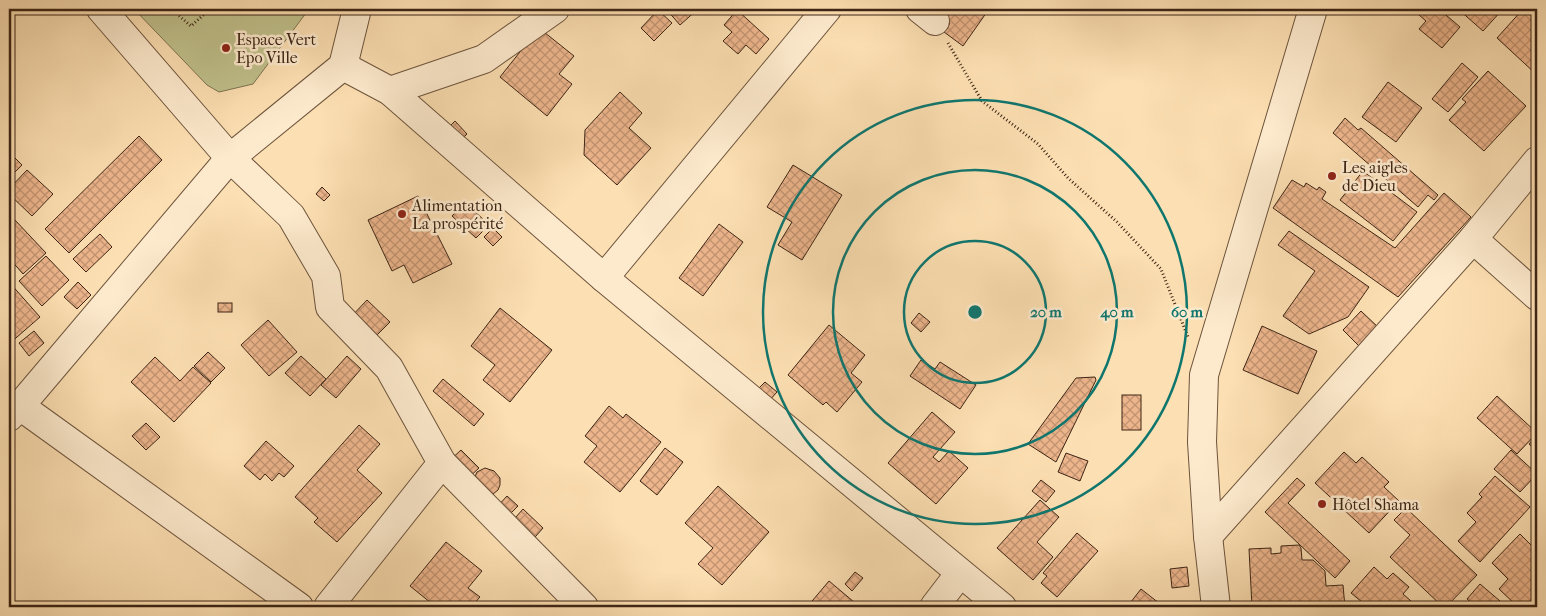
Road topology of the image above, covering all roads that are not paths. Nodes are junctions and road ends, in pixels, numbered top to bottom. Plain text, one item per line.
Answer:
1 (101, 9) edge
2 (356, 9) edge
3 (555, 9) edge
4 (827, 9) edge
5 (1314, 9) edge
6 (343, 66) junction
7 (390, 91) junction
8 (230, 158) junction
9 (1537, 161) edge
10 (1473, 238) junction
11 (604, 278) junction
12 (1537, 296) edge
13 (14, 411) edge
14 (442, 463) junction
15 (1208, 536) junction
16 (960, 573) junction
17 (299, 607) edge
18 (328, 607) edge
19 (584, 607) edge
20 (934, 607) edge
21 (1002, 607) edge
22 (1216, 607) edge

1 - 8 street
2 - 6 street
3 - 7 street
4 - 11 street
5 - 15 street
6 - 7 street
6 - 8 street
7 - 11 street
8 - 13 street
8 - 14 street
9 - 10 street
10 - 12 street
10 - 15 street
11 - 16 street
13 - 17 street
14 - 18 street
14 - 19 street
15 - 22 street
16 - 20 street
16 - 21 street

